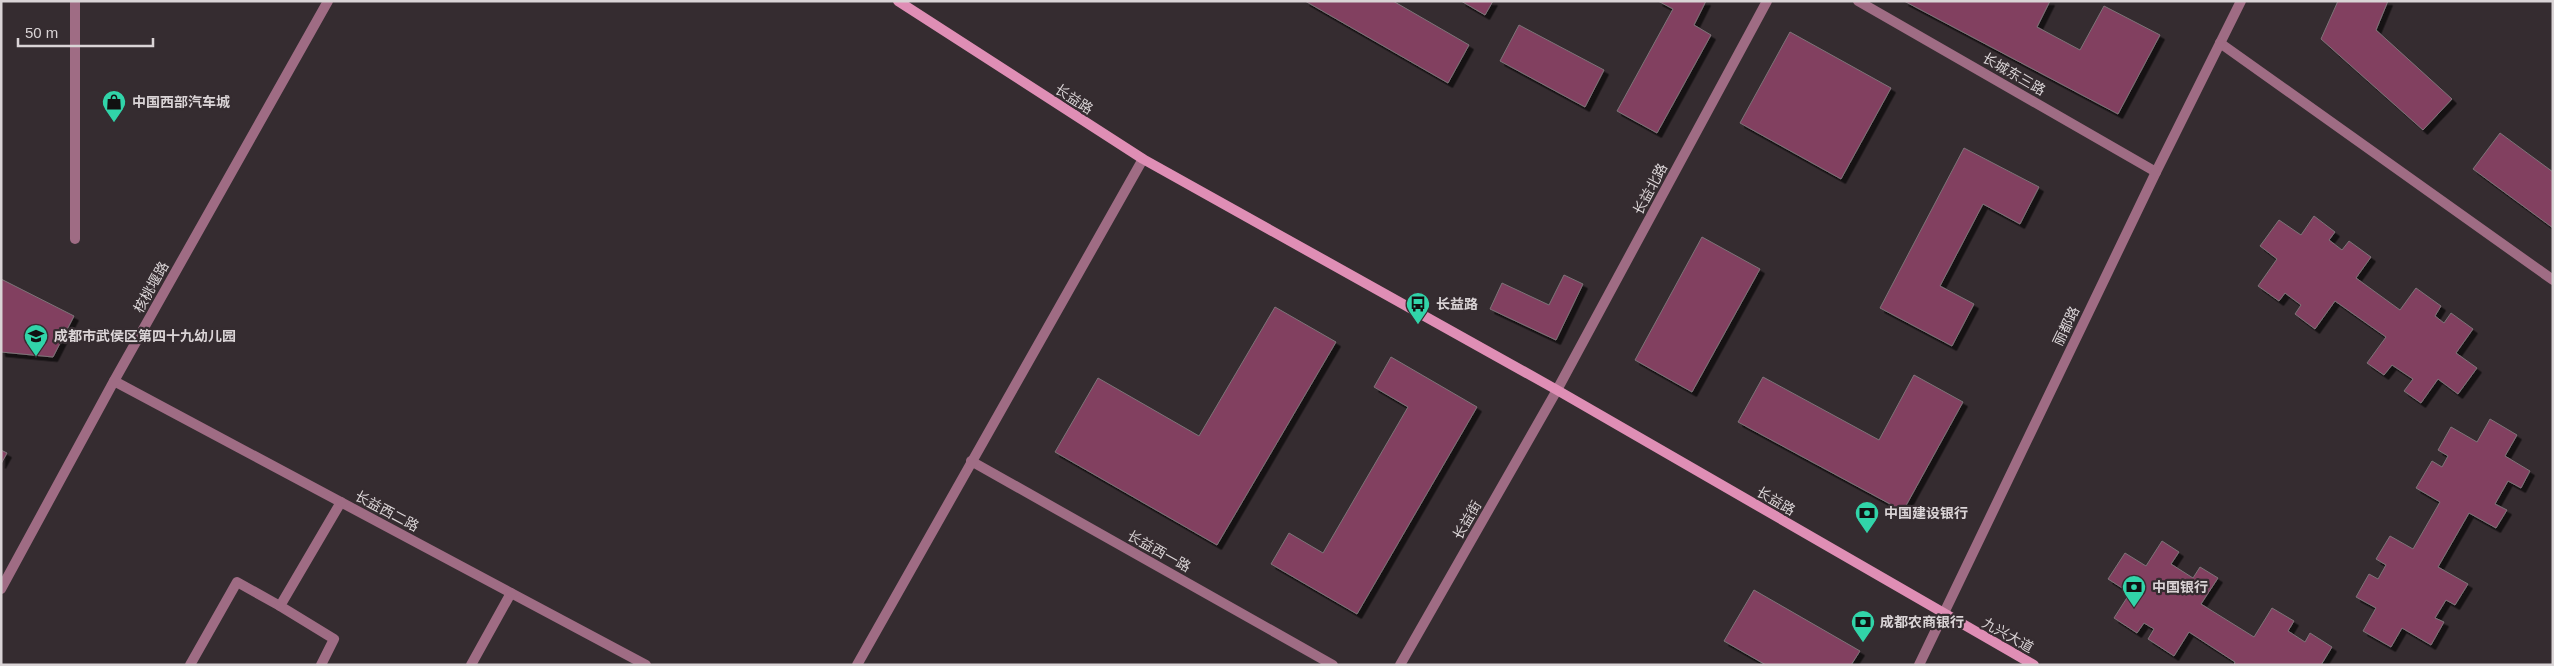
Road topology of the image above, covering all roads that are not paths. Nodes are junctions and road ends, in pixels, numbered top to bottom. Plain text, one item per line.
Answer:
1 (75, 1) edge
2 (328, 1) edge
3 (898, 1) edge
4 (1767, 1) edge
5 (1858, 1) edge
6 (2241, 1) edge
7 (2220, 43) junction
8 (1143, 159) junction
9 (2156, 172) junction
10 (75, 238) dead end
11 (2553, 280) edge
12 (114, 381) junction
13 (1557, 390) junction
14 (971, 461) junction
15 (341, 502) junction
16 (1, 589) edge
17 (511, 593) junction
18 (280, 606) junction
19 (1943, 614) junction
20 (190, 665) edge
21 (320, 665) edge
22 (471, 665) edge
23 (646, 665) edge
24 (856, 665) edge
25 (1333, 665) edge
26 (1400, 665) edge
27 (1919, 665) edge
28 (2034, 665) edge

1 - 10 street
2 - 12 street, 核桃堰路
3 - 8 main road, 长益路
4 - 13 street, 长益北路
5 - 9 street, 长城东三路
6 - 7 street, 丽都路
7 - 9 street, 丽都路
7 - 11 street
8 - 13 main road, 长益路
8 - 14 street
9 - 19 street, 丽都路
12 - 15 street, 长益西二路
12 - 16 street, 核桃堰路
13 - 19 main road, 长益路
13 - 26 street, 长益街
14 - 24 street
14 - 25 street, 长益西一路
15 - 17 street, 长益西二路
15 - 18 street
17 - 22 street
17 - 23 street, 长益西二路
18 - 20 street
18 - 21 street
19 - 27 street, 丽都路
19 - 28 main road, 九兴大道

